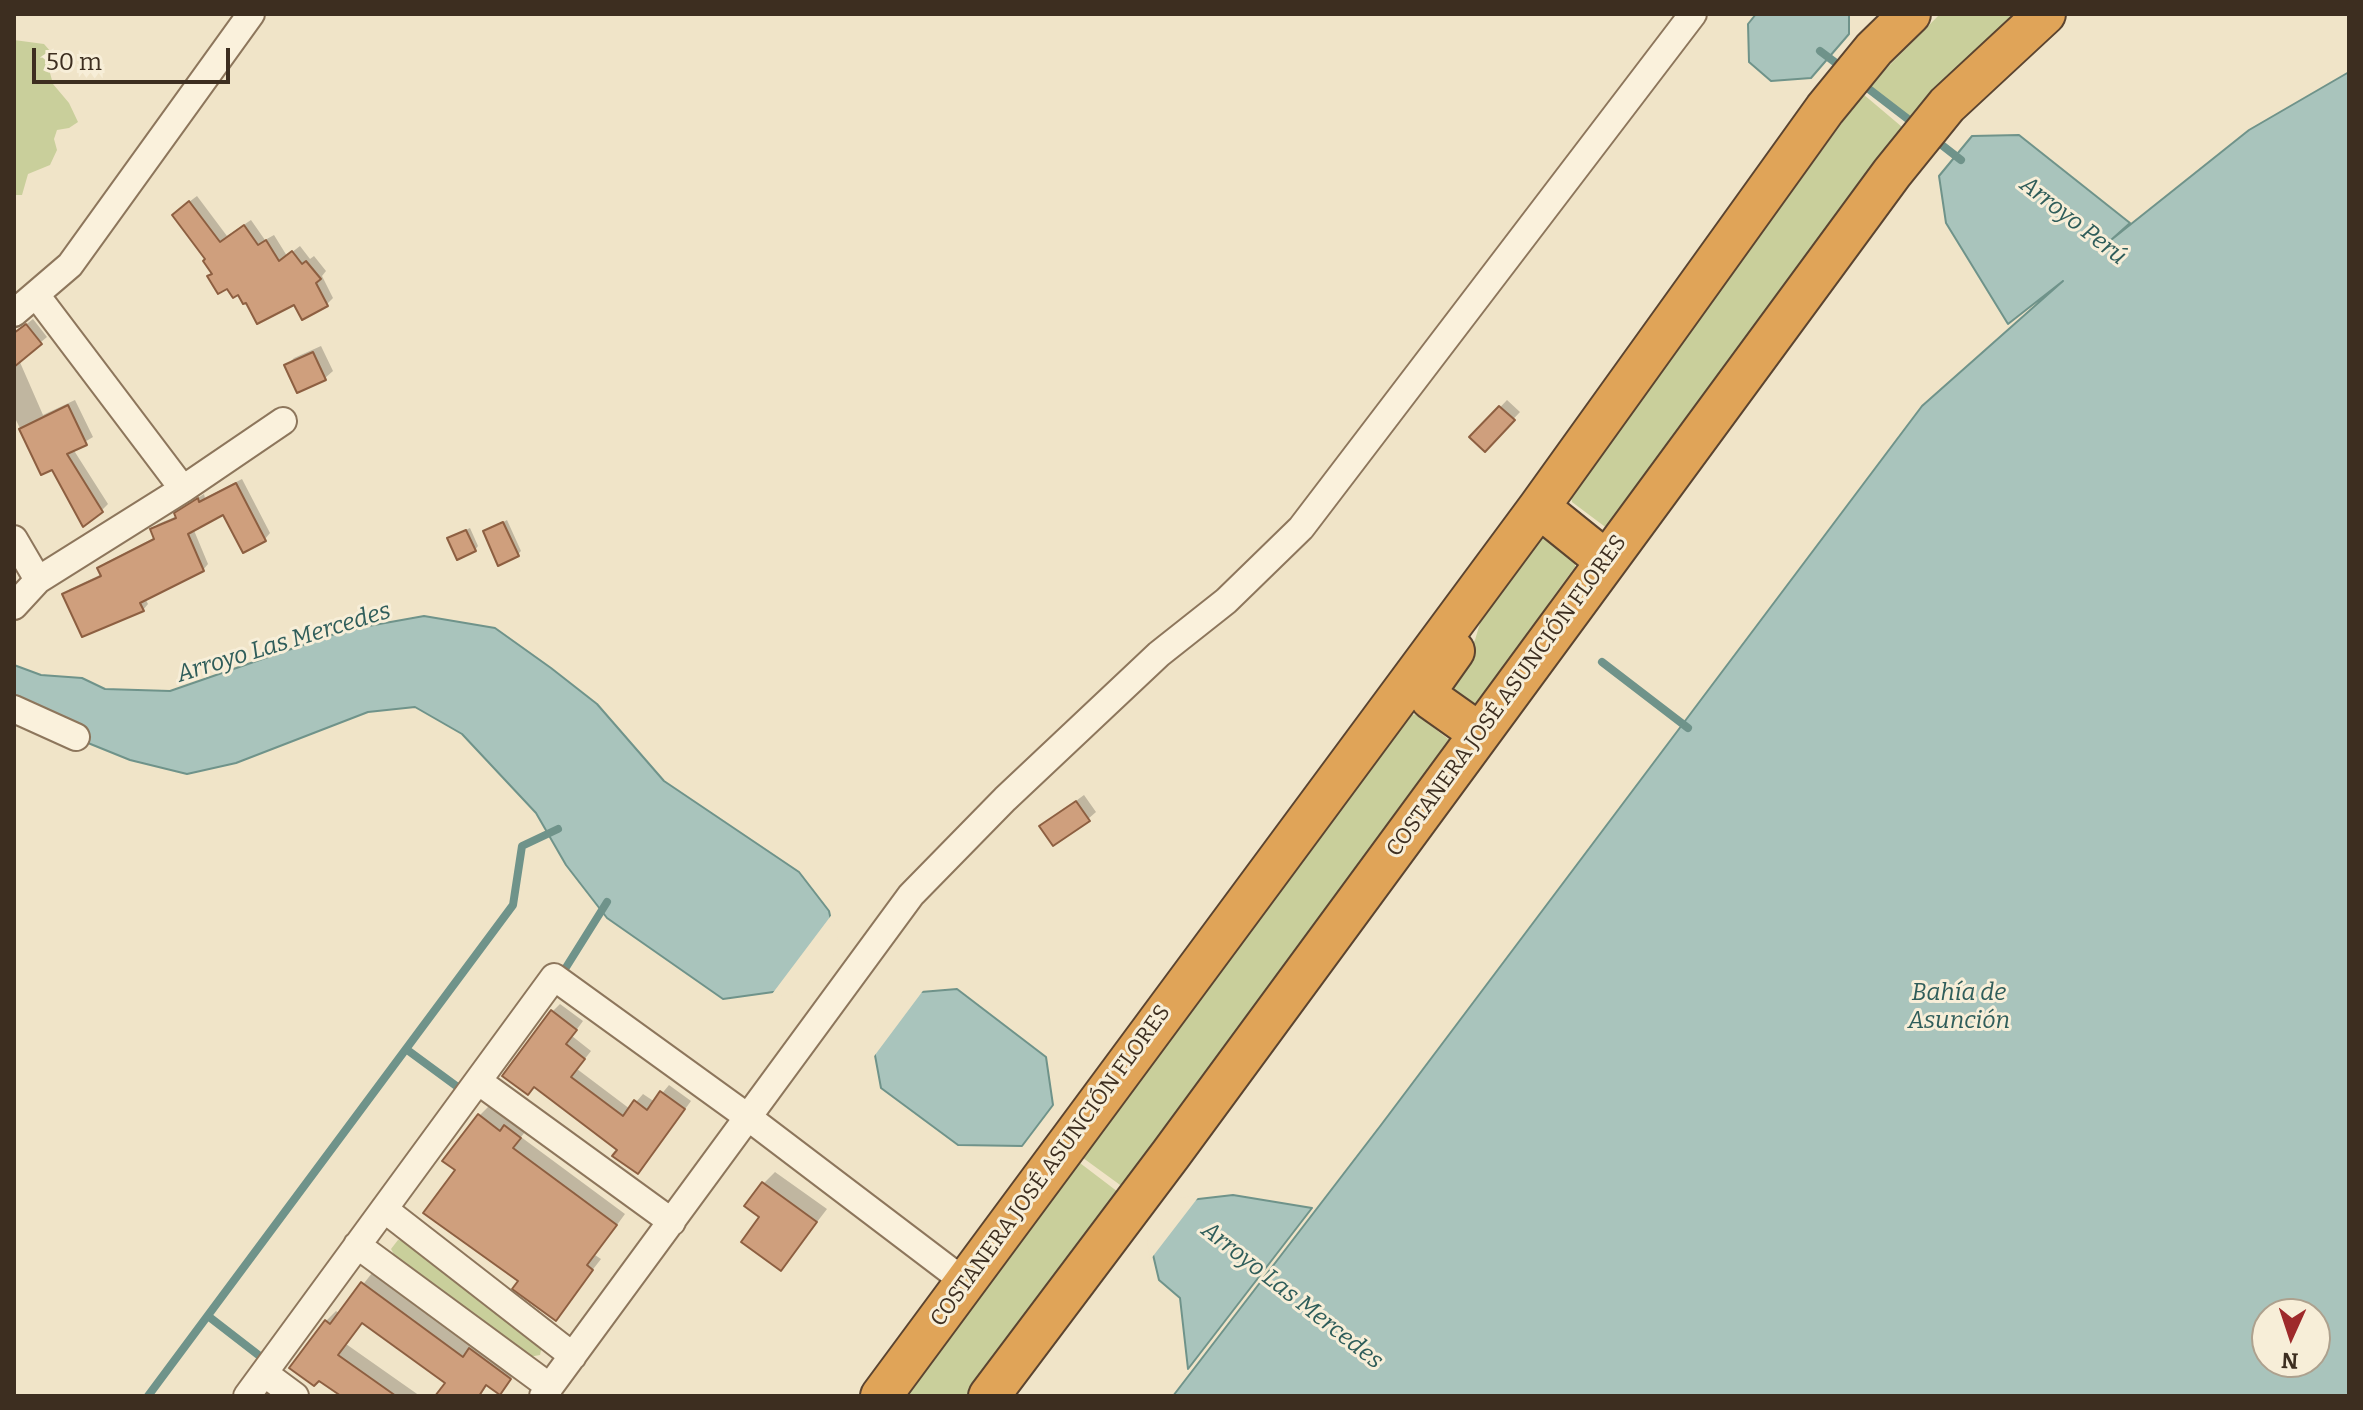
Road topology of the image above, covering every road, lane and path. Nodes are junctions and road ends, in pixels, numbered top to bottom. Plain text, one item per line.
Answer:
1 (251, 14) edge
2 (1910, 14) edge
3 (2045, 14) edge
4 (1691, 17) edge
5 (37, 296) junction
6 (14, 313) edge
7 (283, 421) dead end
8 (183, 489) junction
9 (1539, 507) junction
10 (14, 539) edge
11 (1606, 561) junction
12 (38, 580) junction
13 (14, 606) edge
14 (1463, 610) junction
15 (14, 709) edge
16 (1479, 733) junction
17 (76, 737) dead end
18 (478, 1081) junction
19 (749, 1118) junction
20 (384, 1209) junction
21 (672, 1222) junction
22 (357, 1245) junction
23 (965, 1282) junction
24 (573, 1356) junction
25 (264, 1373) junction
26 (546, 1391) edge
27 (247, 1396) edge
28 (295, 1396) edge
29 (881, 1396) edge
30 (989, 1396) edge

1 - 5 street
2 - 9 highway, COSTANERA JOSÉ ASUNCIÓN FLORES
3 - 11 highway, COSTANERA JOSÉ ASUNCIÓN FLORES
4 - 19 street
5 - 6 street
5 - 8 street
7 - 8 street
8 - 12 street
9 - 11 highway
9 - 14 highway, COSTANERA JOSÉ ASUNCIÓN FLORES
10 - 12 street
11 - 16 highway, COSTANERA JOSÉ ASUNCIÓN FLORES
12 - 13 street
14 - 16 highway
14 - 23 highway, COSTANERA JOSÉ ASUNCIÓN FLORES
15 - 17 street
16 - 30 highway, COSTANERA JOSÉ ASUNCIÓN FLORES
18 - 19 street
18 - 20 street
18 - 21 street
19 - 21 street
19 - 23 street
20 - 22 street
20 - 24 street
21 - 24 street
22 - 25 street
22 - 26 street
23 - 29 highway, COSTANERA JOSÉ ASUNCIÓN FLORES
24 - 26 street
25 - 27 street
25 - 28 street

